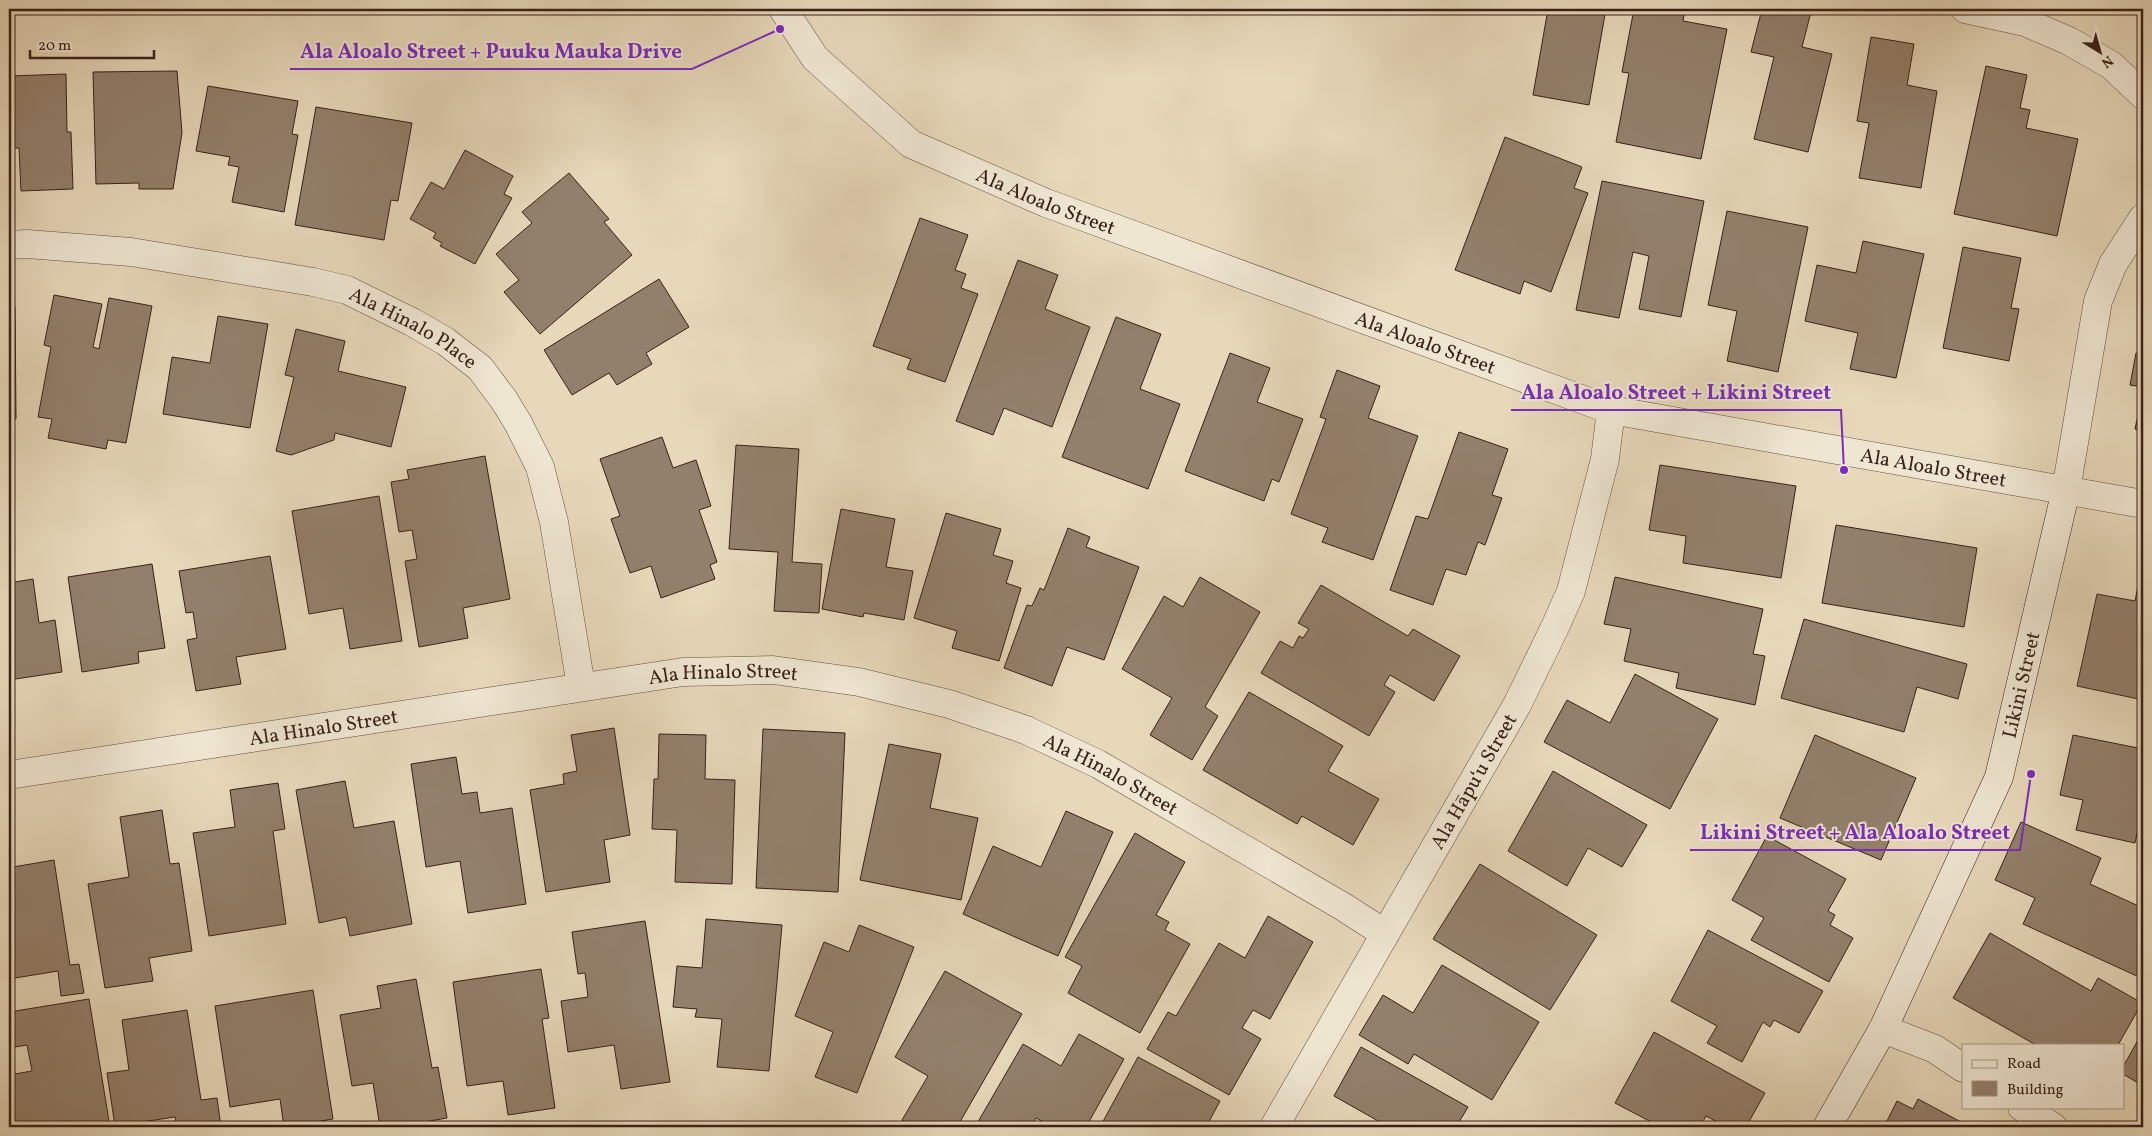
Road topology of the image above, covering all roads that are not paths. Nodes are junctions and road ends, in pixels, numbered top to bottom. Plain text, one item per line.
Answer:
1 (783, 9) edge
2 (1965, 9) edge
3 (2143, 95) edge
4 (2143, 218) edge
5 (9, 245) edge
6 (1611, 410) junction
7 (2066, 490) junction
8 (2143, 504) edge
9 (581, 686) junction
10 (9, 775) edge
11 (1384, 933) junction
12 (1883, 1029) junction
13 (1962, 1067) edge
14 (2024, 1108) edge
15 (1274, 1127) edge
16 (1827, 1127) edge
17 (2053, 1127) edge

1 - 6 street, Ala Aloalo Street
2 - 3 street
4 - 7 street, Likini Street
5 - 9 street, Ala Hinalo Place
6 - 7 street, Ala Aloalo Street
6 - 11 street, Ala Hāpuʻu Street
7 - 8 street, Ala Aloalo Street
7 - 12 street, Likini Street
9 - 10 street, Ala Hinalo Street
9 - 11 street, Ala Hinalo Street
11 - 15 street, Ala Hāpuʻu Street
12 - 13 street
12 - 16 street, Likini Street
14 - 17 street

